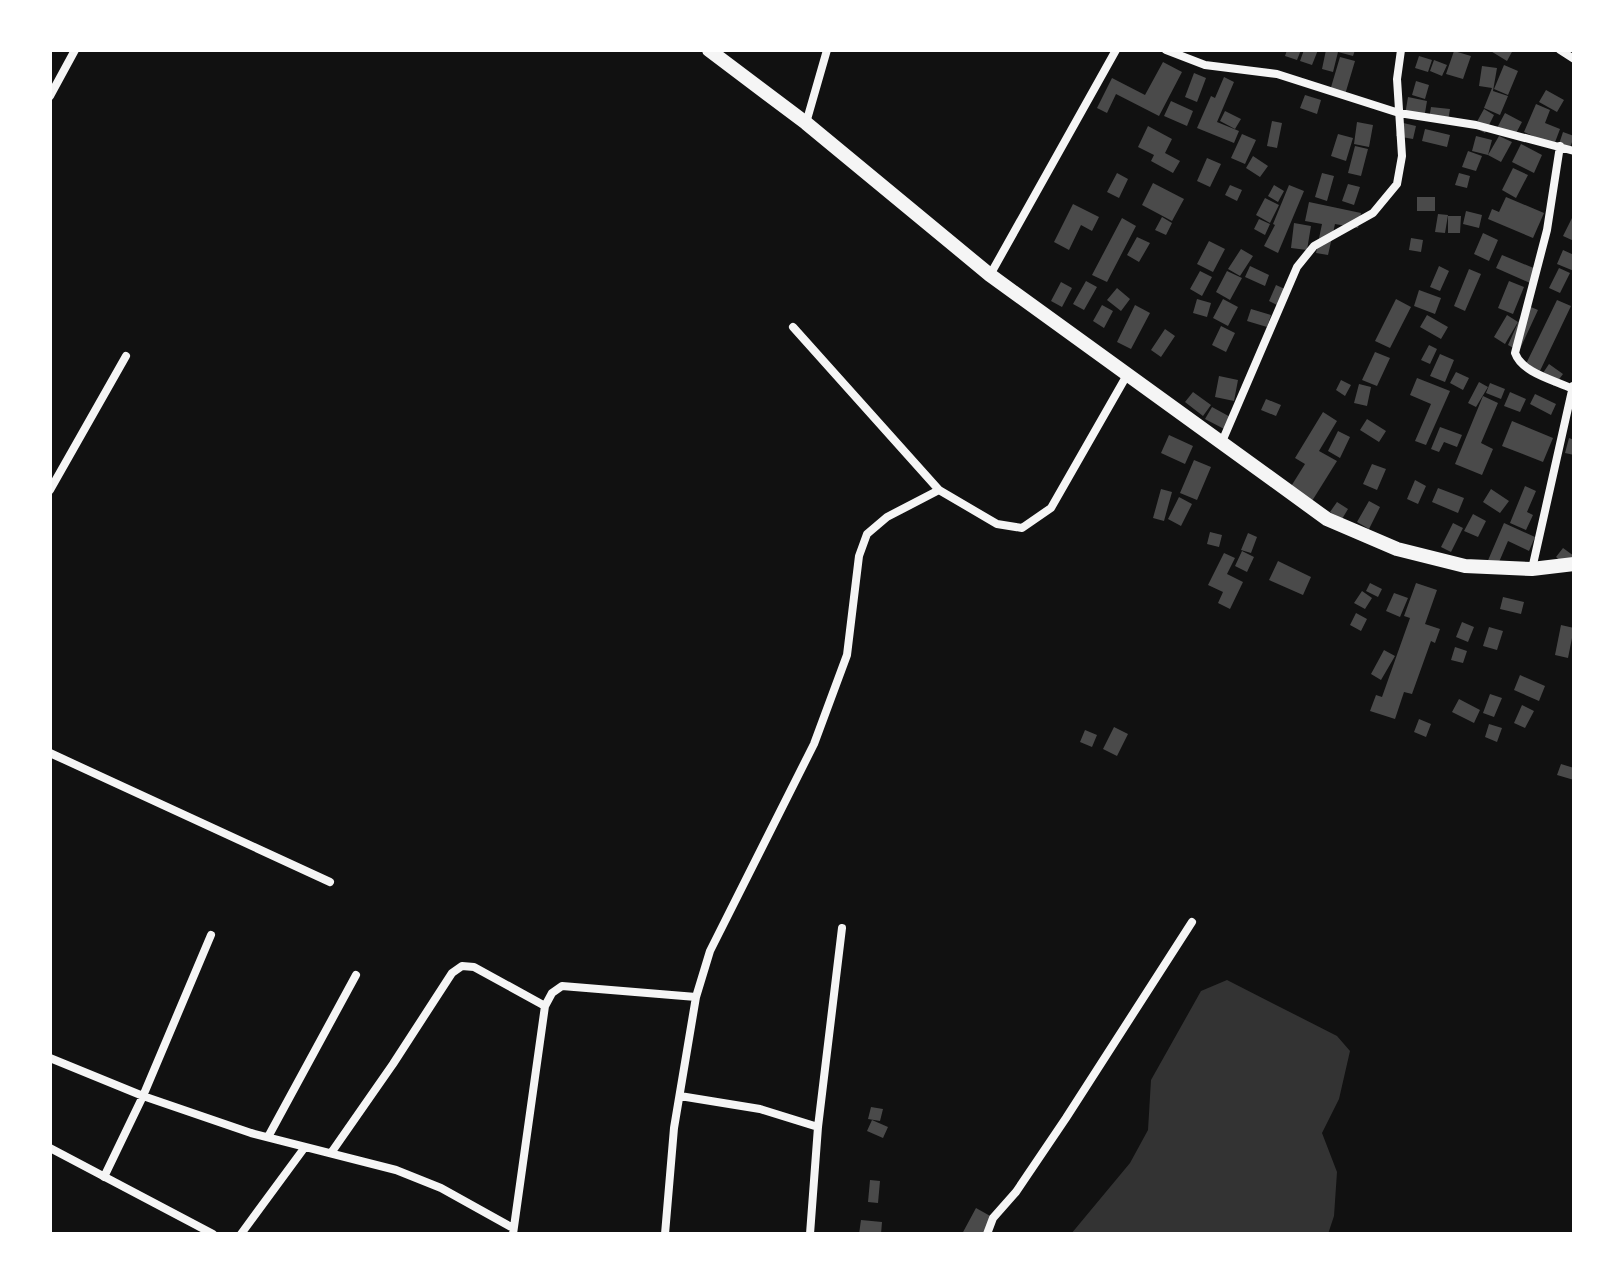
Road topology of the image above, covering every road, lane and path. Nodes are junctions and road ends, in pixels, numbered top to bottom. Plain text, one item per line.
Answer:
1 (75, 50) edge
2 (709, 50) edge
3 (827, 50) edge
4 (1116, 50) edge
5 (1166, 50) edge
6 (1401, 50) edge
7 (1560, 50) edge
8 (1574, 59) edge
9 (50, 96) edge
10 (1399, 113) junction
11 (806, 123) junction
12 (1560, 146) junction
13 (1574, 151) edge
14 (990, 275) junction
15 (793, 327) dead end
16 (126, 356) dead end
17 (1127, 375) junction
18 (1573, 387) edge
19 (1221, 445) junction
20 (50, 490) edge
21 (939, 490) junction
22 (1574, 564) edge
23 (1532, 569) junction
24 (50, 753) edge
25 (330, 882) dead end
26 (1192, 922) dead end
27 (842, 928) dead end
28 (211, 935) dead end
29 (356, 975) dead end
30 (696, 997) junction
31 (545, 1006) junction
32 (50, 1058) edge
33 (143, 1096) junction
34 (680, 1096) junction
35 (818, 1127) junction
36 (268, 1137) junction
37 (305, 1147) junction
38 (50, 1148) edge
39 (331, 1153) junction
40 (104, 1177) junction
41 (513, 1231) edge
42 (213, 1234) edge
43 (241, 1234) edge
44 (665, 1234) edge
45 (810, 1234) edge
46 (987, 1234) edge

1 - 9 street
2 - 11 street
3 - 11 street
4 - 14 street
5 - 10 street
6 - 10 street
7 - 8 street
10 - 12 street
10 - 19 street
11 - 14 street
12 - 13 street
12 - 18 street
14 - 17 street
15 - 21 street
16 - 20 street
17 - 19 street
17 - 21 street
18 - 23 street
19 - 23 street
21 - 30 street
22 - 23 street
24 - 25 street
26 - 46 street
27 - 35 street
28 - 33 street
29 - 36 street
30 - 31 street
30 - 34 street
31 - 39 street
31 - 41 street
32 - 33 street
33 - 36 street
33 - 40 street
34 - 35 street
34 - 44 street
35 - 45 street
36 - 37 street
37 - 39 street
37 - 43 street
38 - 40 street
39 - 41 street
40 - 42 street

